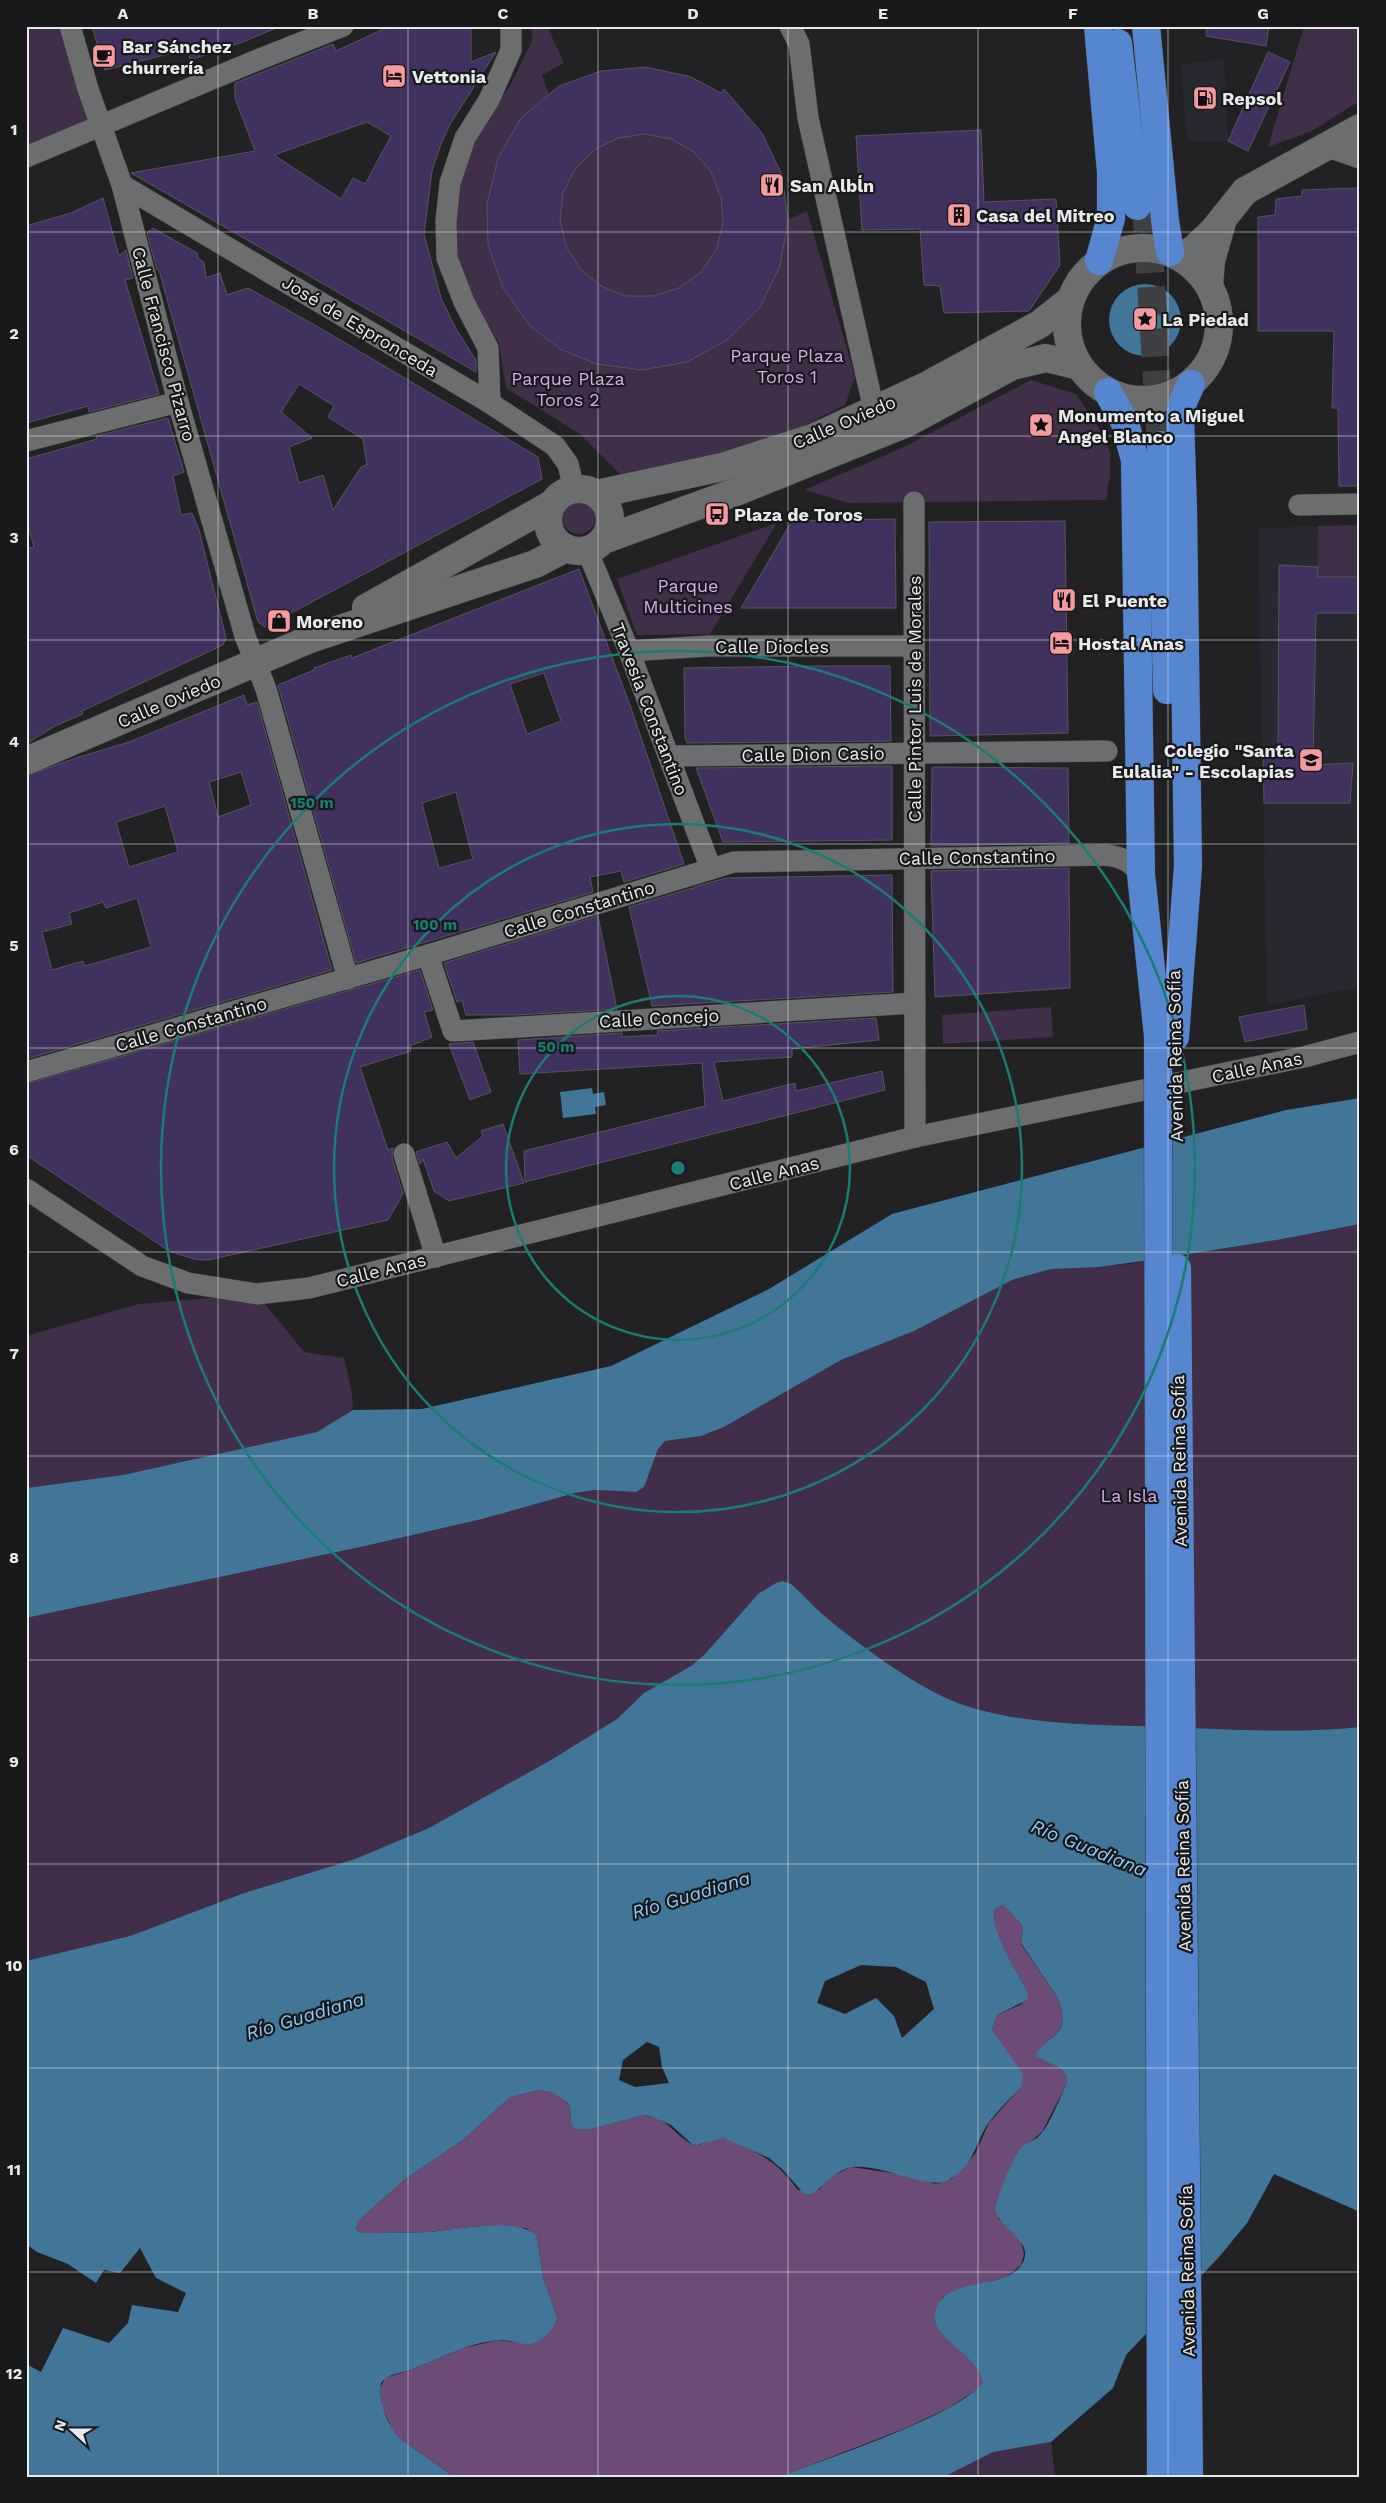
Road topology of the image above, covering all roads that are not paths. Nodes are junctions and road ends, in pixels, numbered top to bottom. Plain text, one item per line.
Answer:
1 (70, 26) edge
2 (343, 26) edge
3 (511, 26) edge
4 (790, 26) edge
5 (1098, 26) edge
6 (1116, 26) edge
7 (1129, 26) edge
8 (1146, 26) edge
9 (101, 125) junction
10 (1360, 128) edge
11 (1328, 147) junction
12 (26, 157) edge
13 (1360, 158) edge
14 (122, 185) junction
15 (1224, 216) junction
16 (1175, 255) junction
17 (1099, 261) junction
18 (1210, 286) junction
19 (1070, 300) junction
20 (1079, 366) junction
21 (1191, 384) junction
22 (1108, 392) junction
23 (178, 402) junction
24 (490, 403) junction
25 (874, 410) junction
26 (26, 441) edge
27 (1156, 445) tunnel mouth
28 (574, 495) junction
29 (914, 502) dead end
30 (1360, 504) edge
31 (1299, 505) dead end
32 (585, 546) junction
33 (310, 639) junction
34 (914, 646) junction
35 (629, 651) junction
36 (255, 662) junction
37 (1108, 750) dead end
38 (914, 753) junction
39 (669, 756) junction
40 (26, 762) edge
41 (915, 858) junction
42 (711, 869) junction
43 (1142, 874) junction
44 (428, 955) junction
45 (348, 979) junction
46 (915, 1003) junction
47 (1166, 1037) junction
48 (1360, 1042) edge
49 (26, 1072) edge
50 (915, 1136) junction
51 (404, 1154) dead end
52 (26, 1189) edge
53 (436, 1257) junction
54 (1161, 2477) edge
55 (1189, 2477) edge

1 - 9 street, Calle Francisco Pizarro
2 - 9 street
3 - 24 street
4 - 25 street
5 - 17 highway
6 - 7 highway
8 - 16 highway
9 - 12 street
9 - 14 street, Calle Francisco Pizarro
10 - 11 main road
11 - 13 street
11 - 15 main road
14 - 23 street, Calle Francisco Pizarro
14 - 24 street, José de Espronceda
15 - 16 main road
15 - 18 main road
16 - 17 main road
16 - 18 main road
17 - 19 main road
18 - 21 main road
19 - 20 main road
19 - 25 main road, Calle Oviedo
20 - 22 main road
20 - 32 main road, Calle Oviedo
21 - 22 main road
21 - 47 highway
22 - 43 highway
23 - 26 street
23 - 36 street, Calle Francisco Pizarro
24 - 28 street, José de Espronceda
25 - 28 main road, Calle Oviedo
27 - 47 highway, Avenida Reina Sofía
28 - 32 main road
28 - 32 main road
28 - 33 main road, Calle Oviedo
29 - 34 street, Calle Pintor Luis de Morales
30 - 31 street
32 - 33 main road, Calle Oviedo
32 - 35 street, Travesía Constantino
33 - 36 main road, Calle Oviedo
34 - 35 street, Calle Diocles
34 - 38 street, Calle Pintor Luis de Morales
35 - 39 street, Travesía Constantino
36 - 40 main road, Calle Oviedo
36 - 45 street, Calle Francisco Pizarro
37 - 38 street, Calle Dion Casio
38 - 39 street, Calle Dion Casio
38 - 41 street, Calle Pintor Luis de Morales
39 - 42 street, Travesía Constantino
41 - 42 street, Calle Constantino
41 - 43 street, Calle Constantino
41 - 46 street, Calle Pintor Luis de Morales
42 - 44 street, Calle Constantino
43 - 47 highway
44 - 45 street, Calle Constantino
44 - 46 street, Calle Concejo
45 - 49 street, Calle Constantino
46 - 50 street, Calle Pintor Luis de Morales
47 - 54 highway, Avenida Reina Sofía, bridge
47 - 55 highway, Avenida Reina Sofía, bridge
48 - 50 street, Calle Anas
50 - 53 street, Calle Anas
51 - 53 street
52 - 53 street, Calle Anas

